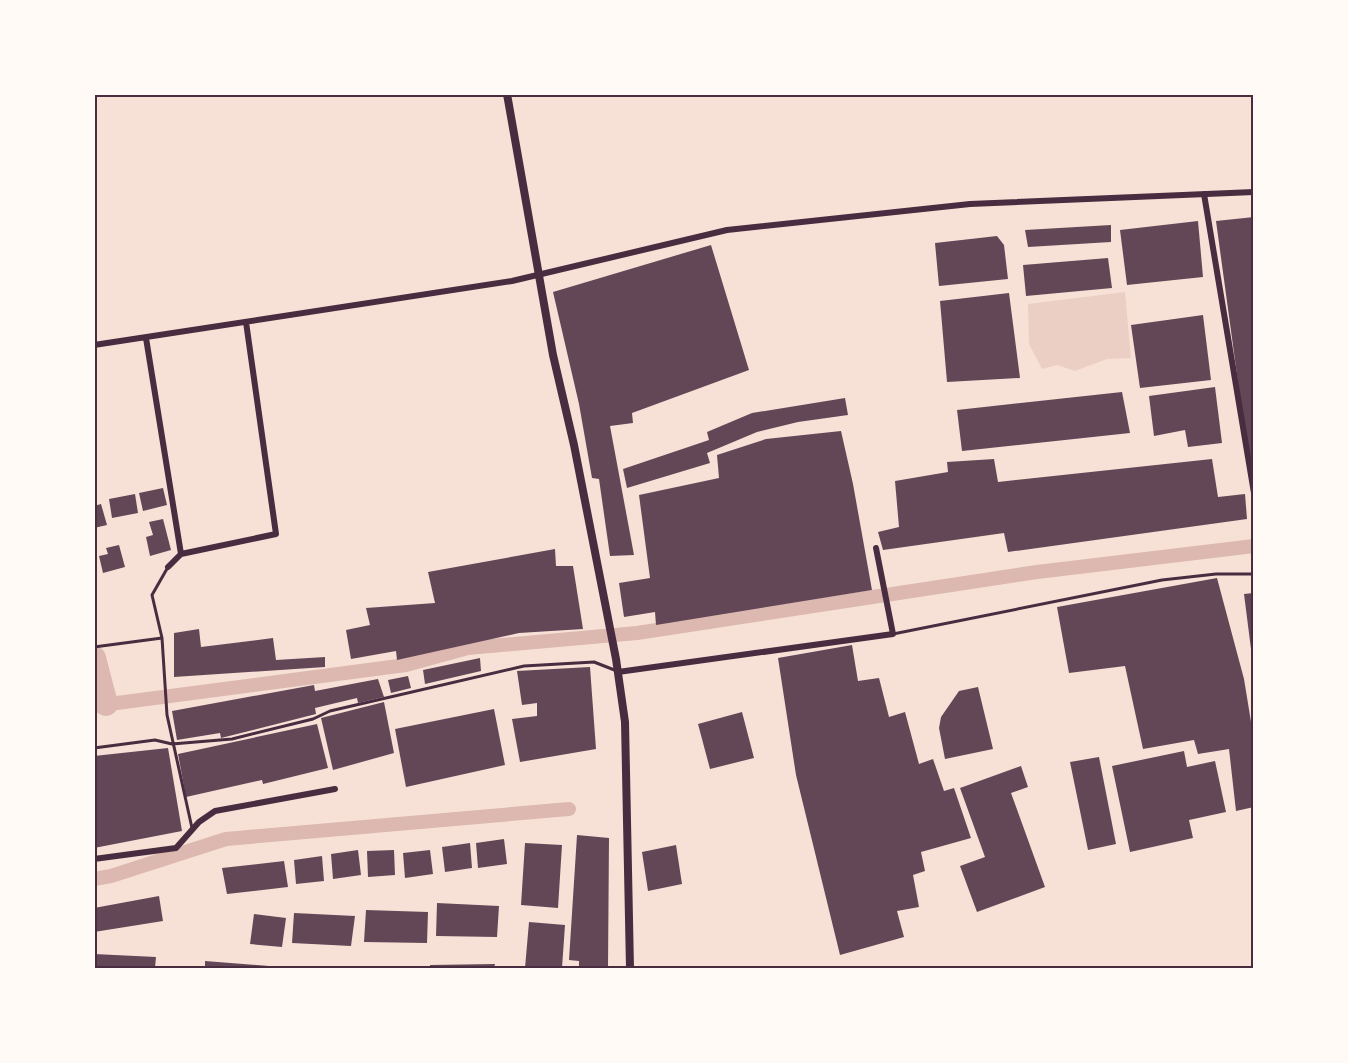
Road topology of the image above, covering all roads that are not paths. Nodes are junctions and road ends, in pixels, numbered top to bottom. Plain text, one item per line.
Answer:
1 (507, 94) edge
2 (1254, 192) edge
3 (1204, 194) junction
4 (539, 275) junction
5 (246, 322) junction
6 (146, 338) junction
7 (94, 345) edge
8 (1254, 494) edge
9 (876, 548) dead end
10 (181, 554) junction
11 (168, 567) joint
12 (1254, 574) edge
13 (894, 634) junction
14 (162, 638) junction
15 (94, 647) edge
16 (618, 672) junction
17 (172, 744) junction
18 (94, 748) edge
19 (335, 789) dead end
20 (192, 830) junction
21 (94, 859) edge
22 (630, 969) edge

1 - 4 street
2 - 3 street
3 - 4 street
3 - 8 street
4 - 5 street
4 - 16 street
5 - 6 street
5 - 10 street
6 - 7 street
6 - 10 street
9 - 13 street
10 - 11 street
11 - 14 lane
12 - 13 lane
13 - 16 street
14 - 15 lane
14 - 17 lane
16 - 17 lane
16 - 22 street
17 - 18 lane
17 - 20 lane
19 - 20 street
20 - 21 street

